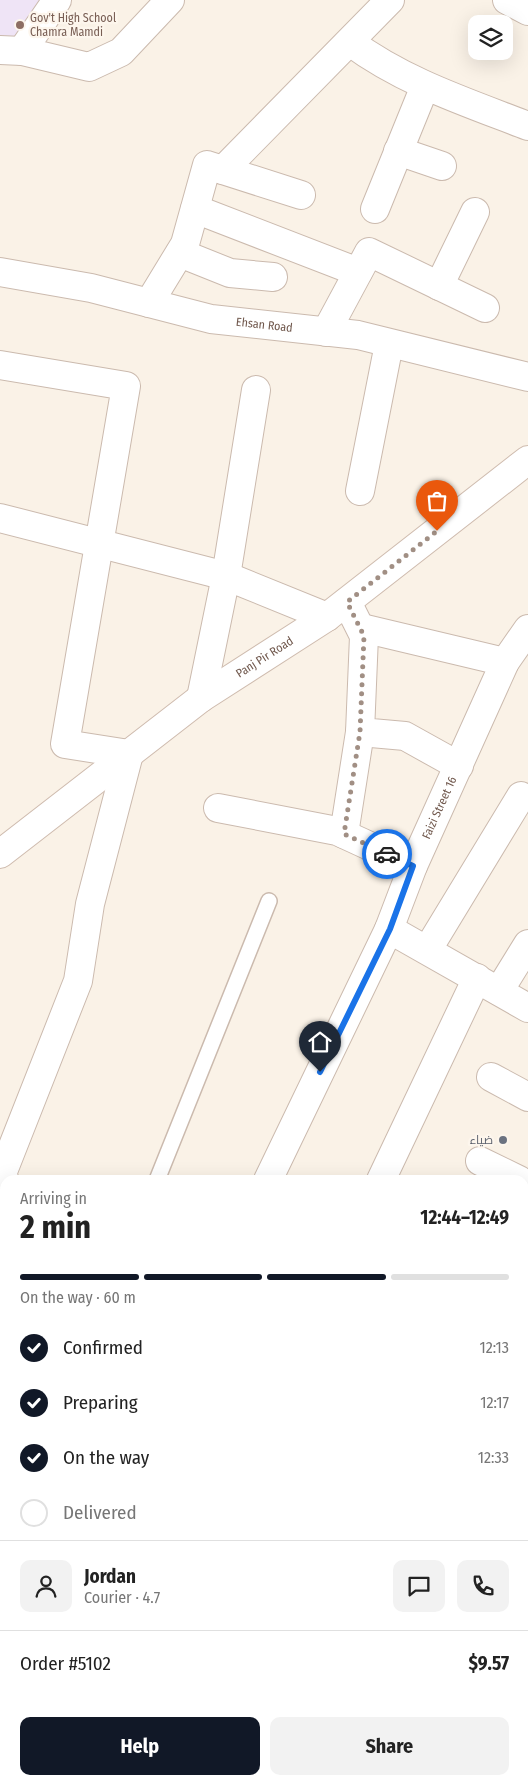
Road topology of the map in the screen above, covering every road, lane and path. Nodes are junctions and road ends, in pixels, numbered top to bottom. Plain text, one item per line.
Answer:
1 (57, 0) edge
2 (170, 0) edge
3 (390, 0) edge
4 (507, 0) edge
5 (528, 11) edge
6 (350, 42) junction
7 (11, 51) edge
8 (425, 86) junction
9 (528, 126) edge
10 (398, 151) junction
11 (442, 166) dead end
12 (223, 170) junction
13 (301, 195) dead end
14 (195, 209) junction
15 (375, 209) dead end
16 (475, 212) dead end
17 (180, 253) junction
18 (0, 272) edge
19 (358, 272) junction
20 (272, 277) dead end
21 (440, 286) junction
22 (149, 303) junction
23 (485, 308) dead end
24 (326, 332) junction
25 (389, 344) junction
26 (0, 365) edge
27 (528, 377) edge
28 (256, 390) dead end
29 (528, 460) edge
30 (360, 491) dead end
31 (0, 518) edge
32 (99, 544) junction
33 (226, 576) junction
34 (337, 610) junction
35 (362, 628) junction
36 (528, 629) edge
37 (505, 662) junction
38 (201, 698) junction
39 (360, 732) junction
40 (129, 754) junction
41 (459, 766) junction
42 (520, 796) dead end
43 (218, 808) dead end
44 (344, 834) junction
45 (1, 853) edge
46 (413, 866) junction
47 (269, 901) dead end
48 (390, 929) junction
49 (528, 944) edge
50 (428, 950) junction
51 (488, 985) junction
52 (528, 1008) edge
53 (491, 1077) dead end
54 (528, 1097) edge
55 (480, 1160) dead end
56 (2, 1175) edge
57 (159, 1175) edge
58 (270, 1175) edge
59 (384, 1175) edge
60 (509, 1175) edge

1 - 7 street
2 - 7 street
3 - 6 street
4 - 5 street
6 - 8 street
6 - 12 street
8 - 9 street
8 - 10 street
10 - 11 street
10 - 15 street
12 - 13 street
12 - 14 street
14 - 17 street
14 - 19 street
16 - 21 street
17 - 20 street
17 - 22 street
18 - 22 street, Ehsan Road
19 - 21 street
19 - 24 street
21 - 23 street
22 - 24 street, Ehsan Road
24 - 25 street, Ehsan Road
25 - 27 street, Ehsan Road
25 - 30 street
26 - 32 street
28 - 33 street
29 - 34 street, Panj Pir Road
31 - 32 street
32 - 33 street
32 - 40 street
33 - 34 street
33 - 38 street
34 - 35 street
34 - 38 street, Panj Pir Road
35 - 37 street
35 - 39 street
36 - 37 street, Faizi Street 16
37 - 41 street, Faizi Street 16
38 - 40 street, Panj Pir Road
39 - 41 street
39 - 44 street
40 - 45 street, Panj Pir Road
40 - 56 street
41 - 46 street, Faizi Street 16
42 - 50 street
43 - 44 street
44 - 46 street
46 - 48 street, Faizi Street 16
47 - 57 lane
48 - 50 street
48 - 58 street, Faizi Street 16
49 - 51 street
50 - 51 street
51 - 52 street
51 - 59 street
53 - 54 street
55 - 60 street

